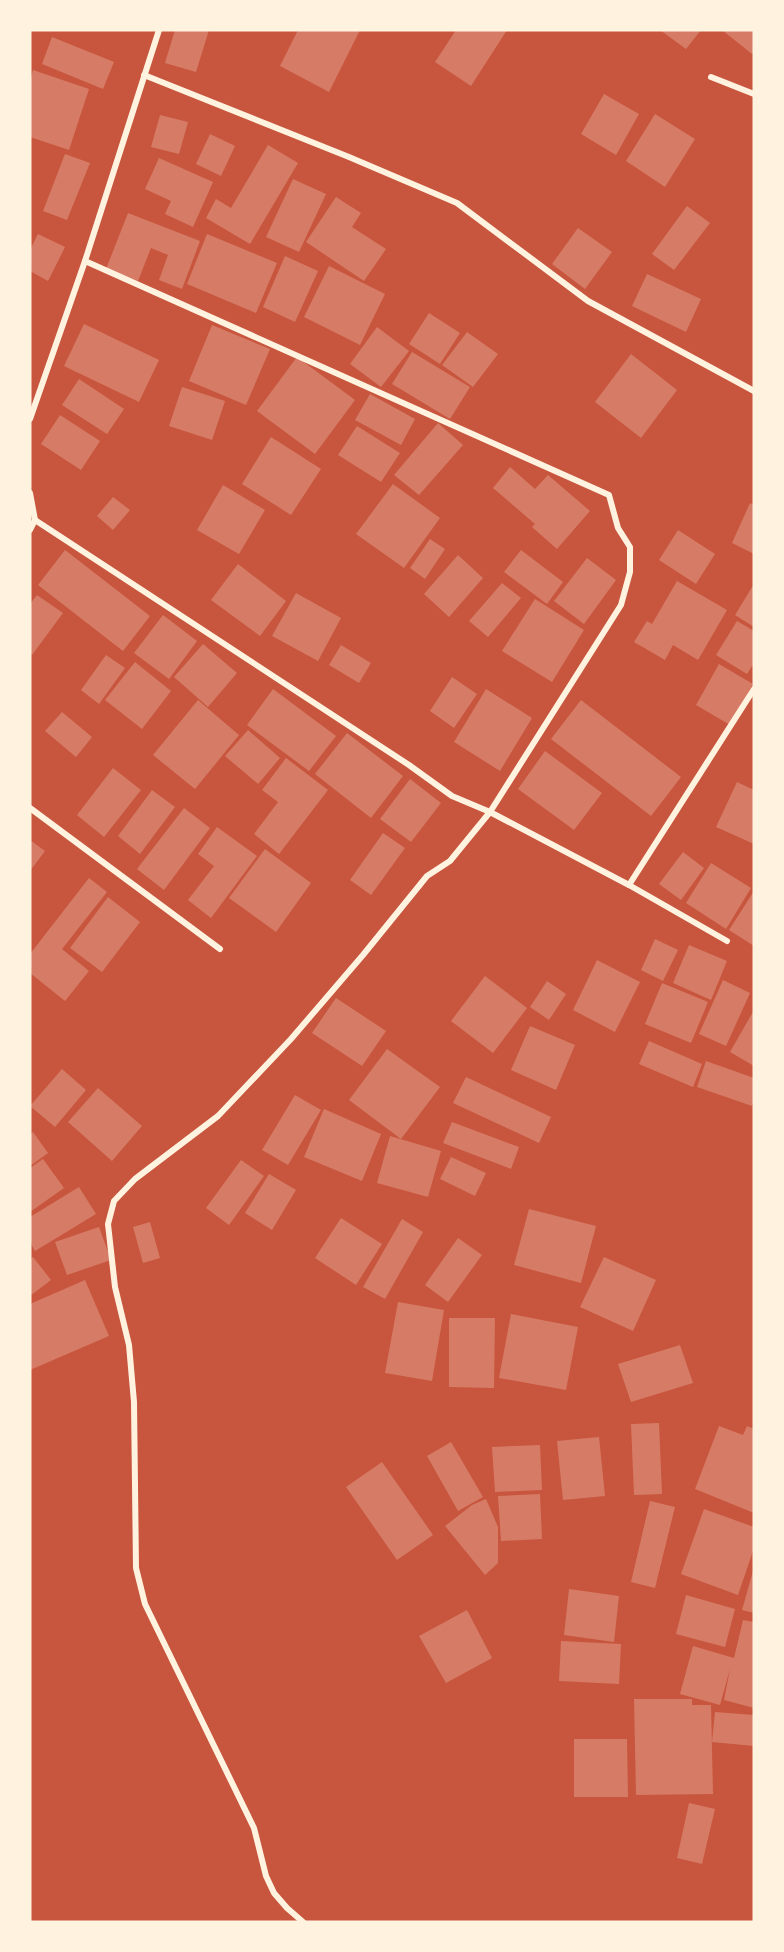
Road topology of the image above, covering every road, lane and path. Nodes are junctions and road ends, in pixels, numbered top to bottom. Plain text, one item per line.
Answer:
1 (159, 30) edge
2 (144, 75) junction
3 (711, 77) dead end
4 (754, 94) edge
5 (85, 261) junction
6 (754, 391) edge
7 (30, 419) edge
8 (30, 493) edge
9 (35, 520) junction
10 (30, 530) edge
11 (754, 689) edge
12 (30, 808) edge
13 (490, 812) junction
14 (629, 885) junction
15 (727, 941) dead end
16 (220, 949) dead end
17 (303, 1922) edge

1 - 2 street
2 - 5 street
2 - 6 street
3 - 4 street
5 - 7 street
5 - 13 street
8 - 9 street
9 - 10 street
9 - 13 street
11 - 14 street
12 - 16 street
13 - 14 street
13 - 17 street
14 - 15 street

